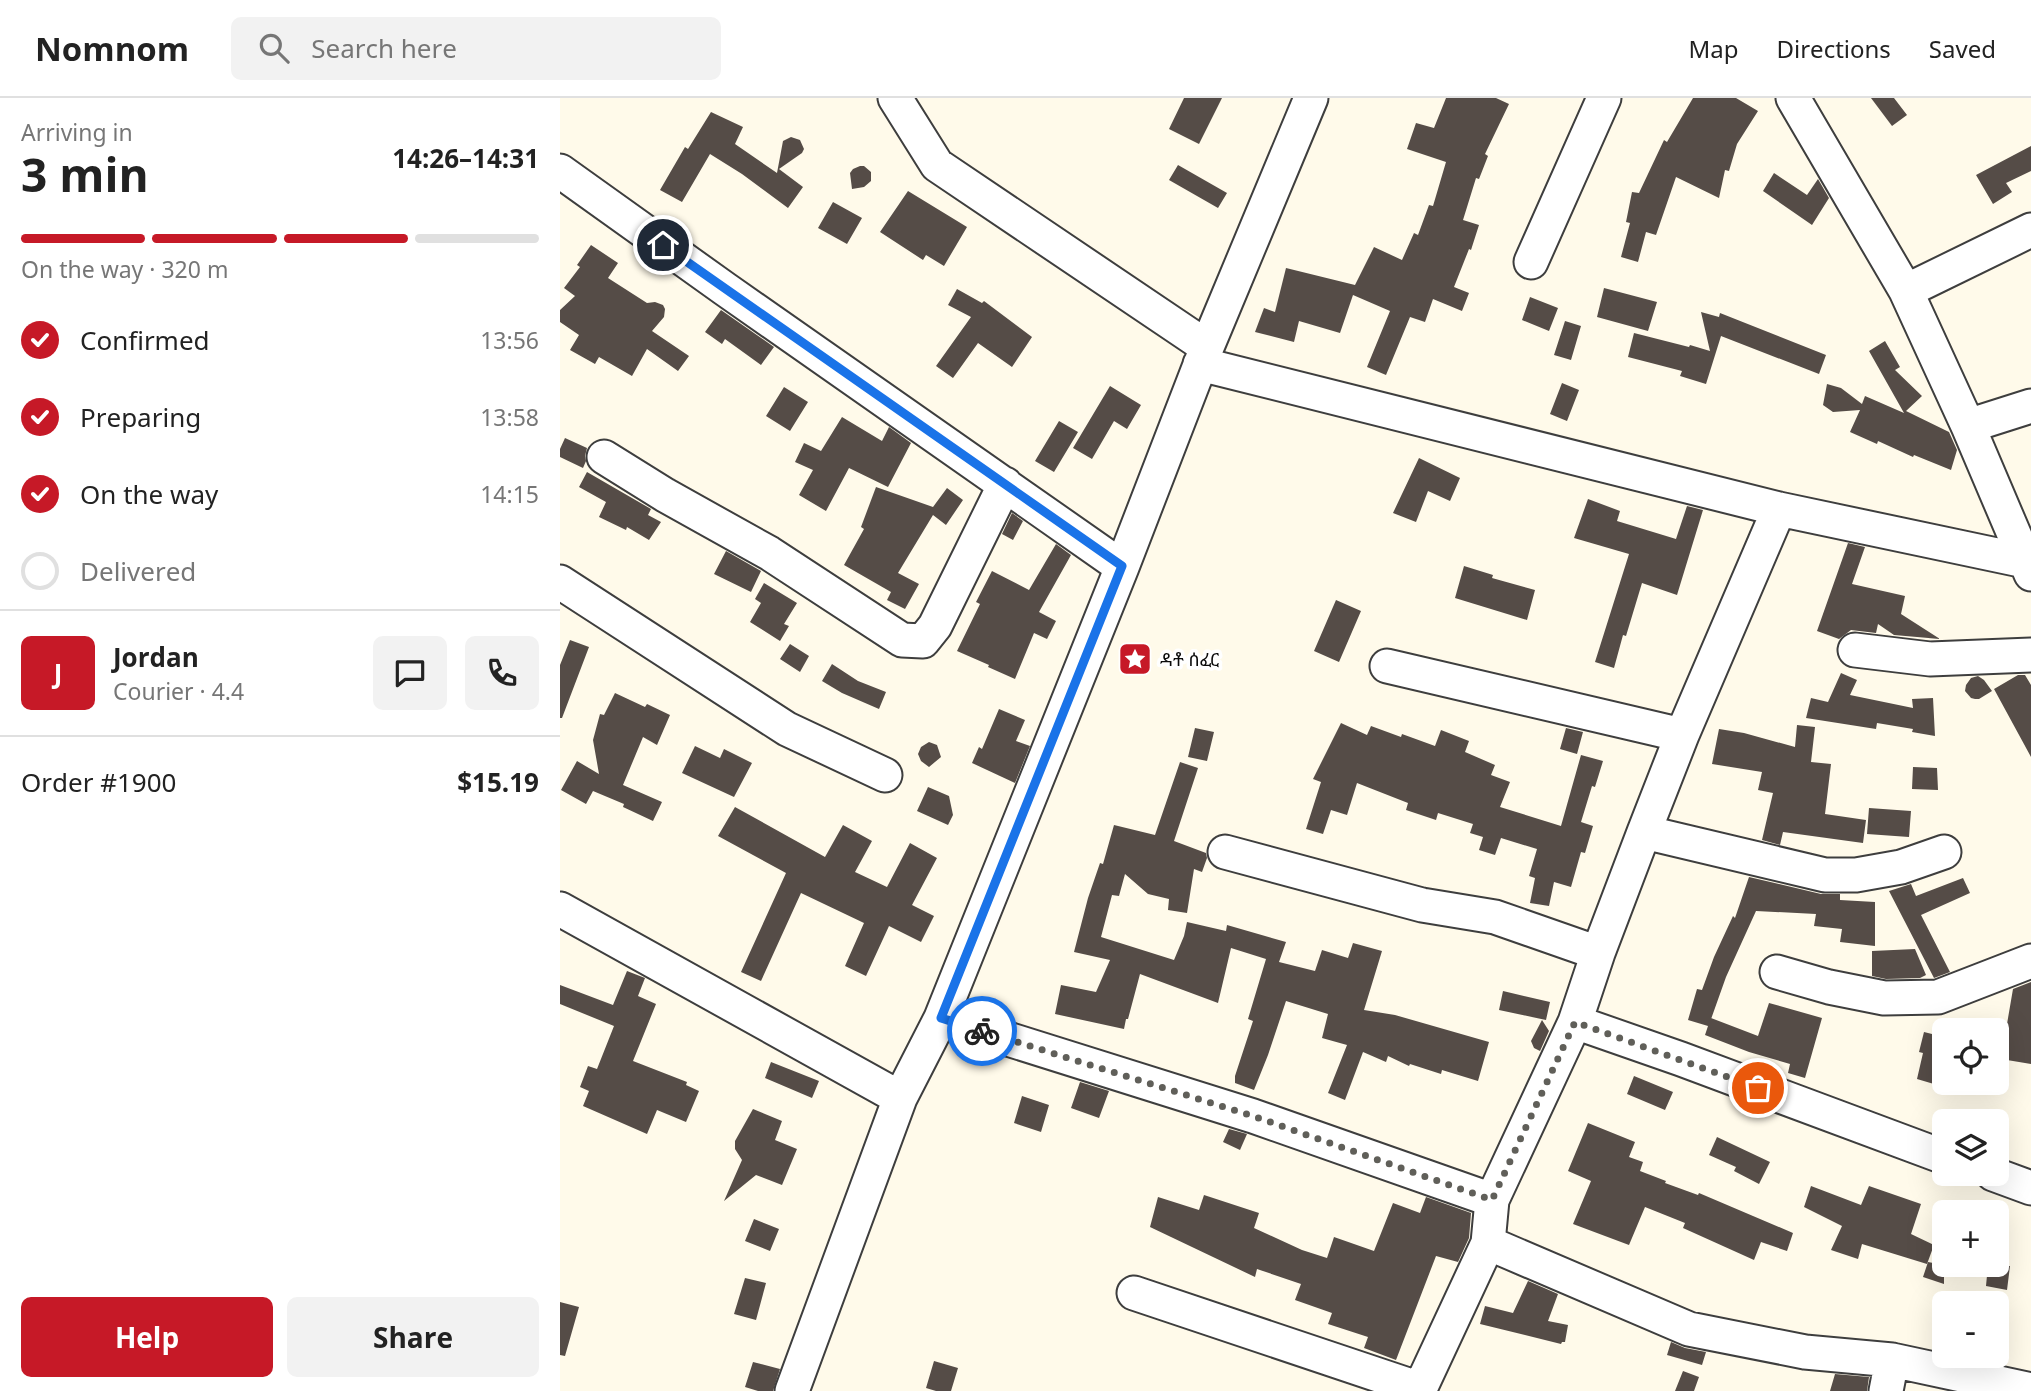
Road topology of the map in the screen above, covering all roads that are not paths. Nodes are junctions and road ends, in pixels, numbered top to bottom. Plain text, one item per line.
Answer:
1 (895, 98) edge
2 (1311, 98) edge
3 (1604, 98) edge
4 (1793, 98) edge
5 (560, 171) edge
6 (2031, 230) edge
7 (1531, 262) dead end
8 (1906, 292) junction
9 (1203, 355) junction
10 (2031, 406) edge
11 (1968, 426) junction
12 (604, 457) dead end
13 (1004, 484) junction
14 (1779, 509) junction
15 (2029, 564) edge
16 (1122, 566) junction
17 (560, 582) edge
18 (1856, 650) dead end
19 (2031, 655) edge
20 (1387, 666) dead end
21 (1682, 735) junction
22 (885, 775) dead end
23 (1644, 832) junction
24 (1224, 852) dead end
25 (1944, 852) dead end
26 (560, 909) edge
27 (1598, 953) junction
28 (2031, 961) edge
29 (1777, 972) dead end
30 (941, 1018) junction
31 (1575, 1022) junction
32 (900, 1098) junction
33 (1932, 1153) edge
34 (2009, 1180) edge
35 (2031, 1188) edge
36 (1492, 1200) junction
37 (1488, 1243) junction
38 (1134, 1293) dead end
39 (1889, 1376) edge
40 (1419, 1390) edge
41 (2031, 1390) edge
42 (792, 1391) edge

1 - 9 street
2 - 9 street
3 - 7 street
4 - 8 street
5 - 13 street
6 - 8 street
8 - 11 street
9 - 14 street
9 - 16 street
10 - 11 street
11 - 15 street
12 - 13 street
13 - 16 street
14 - 15 street
14 - 21 street
16 - 30 street
17 - 22 street
18 - 19 street
20 - 21 street
21 - 23 street
23 - 25 street
23 - 27 street
24 - 27 street
26 - 32 street
27 - 31 street
28 - 29 street
30 - 32 street
30 - 36 street
31 - 33 street
31 - 36 street
32 - 42 street
34 - 35 street
36 - 37 street
37 - 39 street
37 - 40 street
38 - 40 street
39 - 41 street

